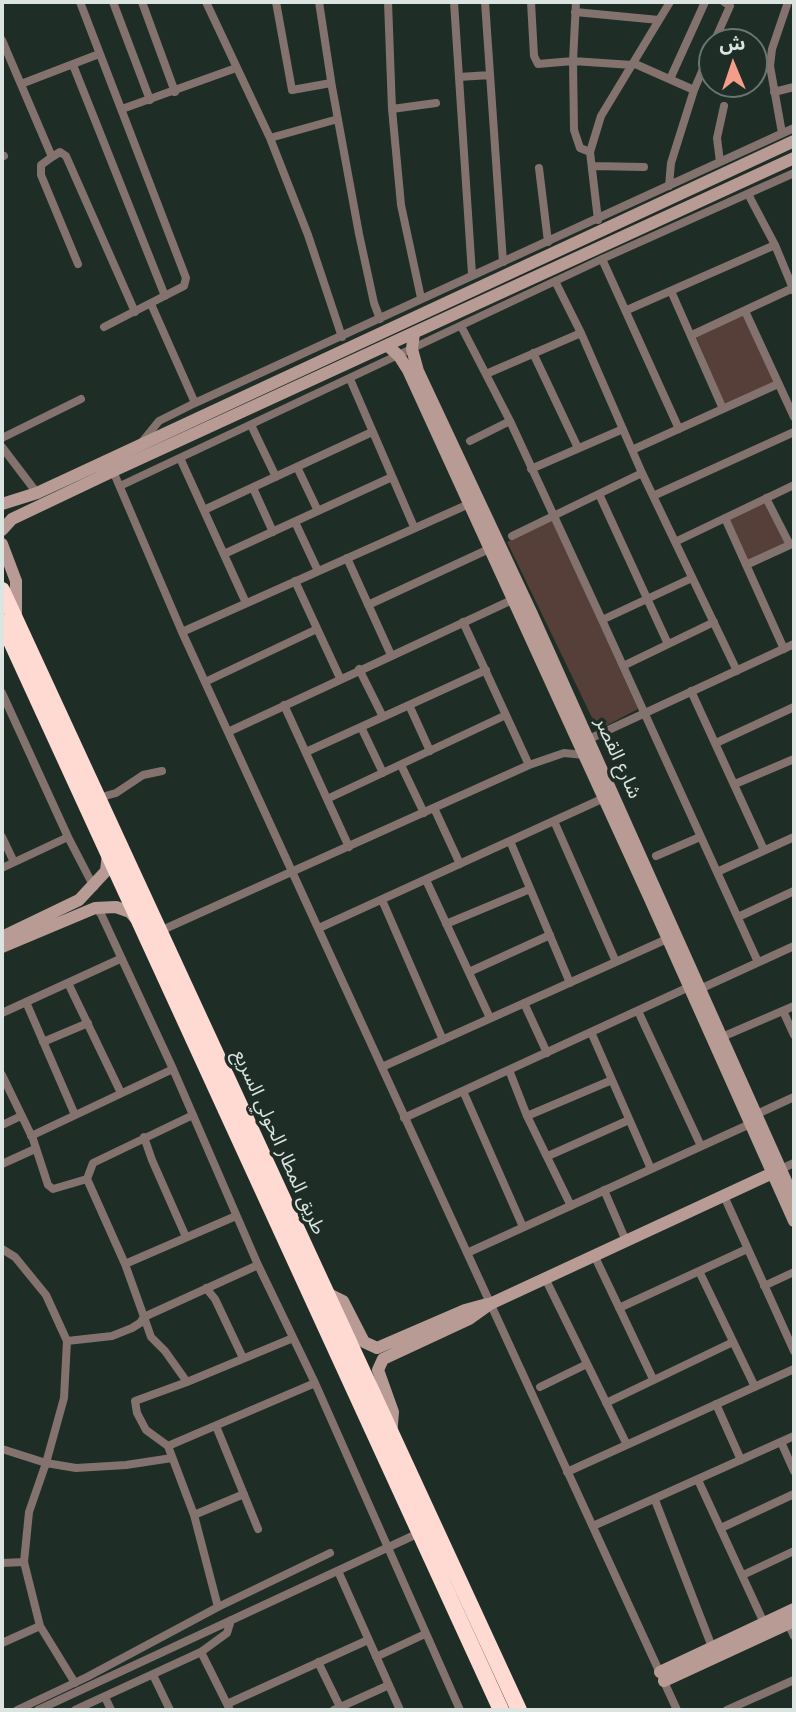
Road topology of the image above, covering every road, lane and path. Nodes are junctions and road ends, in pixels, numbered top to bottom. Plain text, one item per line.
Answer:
1 (80, 2) edge
2 (113, 2) edge
3 (142, 2) edge
4 (205, 2) edge
5 (276, 2) edge
6 (319, 2) edge
7 (388, 2) edge
8 (454, 2) edge
9 (485, 2) edge
10 (531, 2) edge
11 (576, 2) edge
12 (670, 2) edge
13 (705, 2) edge
14 (724, 2) edge
15 (788, 2) edge
16 (575, 12) junction
17 (659, 20) junction
18 (720, 28) edge
19 (2, 40) edge
20 (99, 54) junction
21 (573, 61) junction
22 (632, 64) junction
23 (73, 65) junction
24 (236, 68) junction
25 (490, 75) junction
26 (459, 77) junction
27 (670, 79) junction
28 (698, 81) edge
29 (331, 83) junction
30 (21, 84) junction
31 (794, 87) edge
32 (694, 90) junction
33 (175, 92) junction
34 (774, 92) junction
35 (150, 100) junction
36 (436, 103) dead end
37 (724, 106) dead end
38 (122, 109) junction
39 (392, 109) junction
40 (338, 119) junction
41 (794, 128) edge
42 (270, 138) junction
43 (787, 140) edge
44 (590, 152) junction
45 (52, 157) junction
46 (793, 158) edge
47 (720, 162) junction
48 (592, 166) junction
49 (644, 167) dead end
50 (539, 168) dead end
51 (794, 173) edge
52 (703, 177) junction
53 (669, 186) junction
54 (748, 194) junction
55 (669, 200) junction
56 (642, 212) junction
57 (675, 213) junction
58 (598, 220) junction
59 (649, 225) junction
60 (548, 242) junction
61 (775, 245) junction
62 (602, 259) junction
63 (78, 264) dead end
64 (504, 268) junction
65 (472, 274) junction
66 (555, 281) junction
67 (483, 285) junction
68 (511, 288) junction
69 (794, 289) edge
70 (671, 291) junction
71 (434, 292) junction
72 (165, 296) junction
73 (421, 298) junction
74 (489, 298) junction
75 (151, 304) junction
76 (440, 305) junction
77 (627, 310) junction
78 (745, 311) junction
79 (135, 312) junction
80 (380, 319) junction
81 (461, 326) junction
82 (104, 327) dead end
83 (581, 332) junction
84 (414, 333) junction
85 (692, 335) junction
86 (342, 337) junction
87 (388, 346) junction
88 (412, 349) junction
89 (533, 353) junction
90 (398, 356) junction
91 (486, 374) junction
92 (350, 379) junction
93 (778, 384) junction
94 (81, 399) dead end
95 (195, 403) junction
96 (225, 405) junction
97 (723, 409) junction
98 (199, 417) junction
99 (232, 417) junction
100 (794, 417) edge
101 (510, 421) junction
102 (251, 425) junction
103 (207, 429) junction
104 (623, 429) junction
105 (679, 429) junction
106 (372, 432) junction
107 (794, 432) edge
108 (2, 438) edge
109 (470, 441) dead end
110 (140, 444) junction
111 (2, 446) edge
112 (578, 448) junction
113 (632, 450) junction
114 (180, 458) junction
115 (297, 467) junction
116 (531, 469) junction
117 (113, 471) junction
118 (642, 473) junction
119 (276, 477) junction
120 (392, 477) junction
121 (794, 485) edge
122 (120, 486) junction
123 (253, 488) junction
124 (37, 493) junction
125 (599, 494) junction
126 (653, 496) junction
127 (766, 498) junction
128 (2, 504) edge
129 (469, 504) junction
130 (204, 510) junction
131 (318, 511) junction
132 (553, 516) junction
133 (725, 518) junction
134 (295, 522) junction
135 (414, 527) junction
136 (2, 530) edge
137 (273, 532) junction
138 (512, 536) dead end
139 (675, 542) junction
140 (2, 544) edge
141 (792, 544) edge
142 (489, 549) junction
143 (224, 554) junction
144 (347, 558) junction
145 (746, 565) junction
146 (318, 570) junction
147 (692, 578) junction
148 (295, 581) junction
149 (2, 590) edge
150 (647, 599) junction
151 (512, 600) junction
152 (246, 603) junction
153 (368, 605) junction
154 (524, 611) junction
155 (602, 620) junction
156 (2, 622) edge
157 (463, 622) junction
158 (714, 622) junction
159 (530, 624) junction
160 (19, 626) junction
161 (317, 629) junction
162 (182, 632) junction
163 (668, 644) junction
164 (794, 644) edge
165 (784, 649) junction
166 (391, 655) junction
167 (623, 666) junction
168 (359, 670) junction
169 (486, 670) junction
170 (737, 671) junction
171 (340, 678) junction
172 (205, 682) junction
173 (691, 691) junction
174 (2, 693) edge
175 (284, 705) junction
176 (408, 705) junction
177 (794, 707) edge
178 (644, 713) junction
179 (506, 715) junction
180 (383, 717) junction
181 (361, 727) junction
182 (228, 732) junction
183 (589, 739) junction
184 (716, 743) junction
185 (430, 751) junction
186 (306, 752) junction
187 (584, 755) junction
188 (794, 759) edge
189 (401, 765) junction
190 (529, 765) junction
191 (162, 771) dead end
192 (383, 773) junction
193 (735, 784) junction
194 (98, 798) junction
195 (604, 798) junction
196 (327, 799) junction
197 (434, 808) junction
198 (424, 813) junction
199 (554, 821) junction
200 (2, 837) edge
201 (700, 837) junction
202 (794, 837) edge
203 (68, 838) junction
204 (510, 841) junction
205 (349, 847) junction
206 (764, 850) junction
207 (108, 851) junction
208 (656, 856) dead end
209 (14, 862) junction
210 (460, 864) junction
211 (2, 868) edge
212 (293, 872) junction
213 (717, 872) junction
214 (426, 880) junction
215 (649, 885) junction
216 (94, 887) junction
217 (530, 889) junction
218 (794, 891) edge
219 (382, 900) junction
220 (95, 908) junction
221 (660, 911) junction
222 (738, 917) junction
223 (140, 924) junction
224 (446, 924) junction
225 (319, 928) junction
226 (160, 931) junction
227 (550, 935) junction
228 (2, 937) edge
229 (667, 939) junction
230 (794, 946) edge
231 (2, 947) edge
232 (120, 959) junction
233 (758, 961) junction
234 (616, 962) junction
235 (469, 972) junction
236 (68, 983) junction
237 (570, 983) junction
238 (695, 988) junction
239 (26, 1002) junction
240 (524, 1003) junction
241 (794, 1006) edge
242 (638, 1011) junction
243 (783, 1011) junction
244 (2, 1013) edge
245 (490, 1018) junction
246 (88, 1023) junction
247 (591, 1032) junction
248 (794, 1035) edge
249 (722, 1037) junction
250 (443, 1040) junction
251 (43, 1042) junction
252 (547, 1053) junction
253 (382, 1067) junction
254 (173, 1069) junction
255 (509, 1070) junction
256 (2, 1075) edge
257 (612, 1080) junction
258 (463, 1091) junction
259 (121, 1093) junction
260 (794, 1097) edge
261 (75, 1115) junction
262 (193, 1115) junction
263 (21, 1116) junction
264 (527, 1116) junction
265 (404, 1118) junction
266 (629, 1119) junction
267 (753, 1119) junction
268 (2, 1125) edge
269 (31, 1136) junction
270 (144, 1137) junction
271 (701, 1146) junction
272 (35, 1149) junction
273 (548, 1156) junction
274 (2, 1164) edge
275 (787, 1168) edge
276 (651, 1169) junction
277 (87, 1179) junction
278 (604, 1191) junction
279 (724, 1196) junction
280 (794, 1199) edge
281 (571, 1206) junction
282 (236, 1216) junction
283 (794, 1221) edge
284 (523, 1227) junction
285 (186, 1237) junction
286 (626, 1241) junction
287 (2, 1249) edge
288 (747, 1249) junction
289 (467, 1253) junction
290 (594, 1255) junction
291 (125, 1264) junction
292 (258, 1265) junction
293 (699, 1271) junction
294 (794, 1272) edge
295 (545, 1278) junction
296 (764, 1286) junction
297 (206, 1288) junction
298 (323, 1291) junction
299 (490, 1304) junction
300 (619, 1308) junction
301 (144, 1317) junction
302 (293, 1338) junction
303 (67, 1341) junction
304 (733, 1342) junction
305 (794, 1351) edge
306 (243, 1358) junction
307 (587, 1364) junction
308 (794, 1369) edge
309 (653, 1379) junction
310 (187, 1382) junction
311 (315, 1383) junction
312 (540, 1387) dead end
313 (755, 1387) junction
314 (606, 1403) junction
315 (716, 1404) junction
316 (216, 1426) junction
317 (391, 1436) junction
318 (794, 1436) edge
319 (781, 1442) junction
320 (627, 1445) junction
321 (168, 1446) junction
322 (2, 1449) edge
323 (172, 1458) junction
324 (741, 1460) junction
325 (46, 1463) junction
326 (794, 1471) edge
327 (567, 1472) junction
328 (698, 1480) junction
329 (244, 1494) junction
330 (794, 1494) edge
331 (655, 1500) junction
332 (194, 1516) junction
333 (593, 1527) junction
334 (721, 1528) junction
335 (258, 1529) dead end
336 (419, 1533) junction
337 (387, 1549) junction
338 (794, 1551) edge
339 (330, 1553) dead end
340 (24, 1562) junction
341 (2, 1563) edge
342 (338, 1571) junction
343 (743, 1575) junction
344 (218, 1607) junction
345 (794, 1609) edge
346 (231, 1620) junction
347 (791, 1622) edge
348 (764, 1623) junction
349 (40, 1626) junction
350 (425, 1634) junction
351 (794, 1636) edge
352 (368, 1640) junction
353 (2, 1643) edge
354 (712, 1647) junction
355 (201, 1652) junction
356 (376, 1657) junction
357 (318, 1662) junction
358 (153, 1675) junction
359 (662, 1677) junction
360 (89, 1681) junction
361 (792, 1681) edge
362 (75, 1683) junction
363 (388, 1685) junction
364 (794, 1692) edge
365 (105, 1697) junction
366 (228, 1707) edge
367 (744, 1707) edge
368 (337, 1709) edge
369 (17, 1710) edge
370 (37, 1710) edge
371 (75, 1710) edge
372 (111, 1710) edge
373 (170, 1710) edge
374 (400, 1710) edge
375 (460, 1710) edge
376 (501, 1710) edge
377 (519, 1710) edge
378 (677, 1710) edge
379 (727, 1710) edge

1 - 20 street
2 - 35 street
3 - 33 street
4 - 24 street
5 - 29 street
6 - 29 street
7 - 39 street
8 - 26 street
9 - 25 street
10 - 21 street
11 - 16 street
12 - 17 street
13 - 27 street
14 - 18 street
15 - 34 street
16 - 17 street
16 - 21 street
17 - 22 street
19 - 30 street
20 - 23 street
20 - 38 street
21 - 22 street
21 - 44 street
22 - 27 street
22 - 44 street
23 - 30 street
23 - 72 street
24 - 33 street
24 - 42 street
25 - 26 street
25 - 64 street
26 - 65 street
27 - 32 street
28 - 32 street
29 - 40 street
30 - 45 street
31 - 34 street
32 - 53 street
33 - 35 street
34 - 43 street
35 - 38 street
36 - 39 street
37 - 47 street
38 - 72 street
39 - 73 street
40 - 42 street
40 - 80 street
41 - 43 street
42 - 86 street
43 - 46 street
43 - 47 street
43 - 52 street
44 - 48 street
45 - 63 street
45 - 79 street
46 - 57 street
47 - 52 street
48 - 49 street
48 - 58 street
50 - 60 street
51 - 54 street
52 - 53 street
52 - 55 street
53 - 58 street
54 - 61 street
54 - 62 street
55 - 56 street
55 - 57 street
56 - 59 street
56 - 64 street
57 - 59 street
58 - 60 street
59 - 68 street
60 - 64 street
61 - 69 street
61 - 70 street
62 - 66 street
62 - 77 street
64 - 65 street
64 - 67 street
64 - 68 street
65 - 71 street
66 - 81 street
66 - 83 street
67 - 74 street
67 - 76 street
68 - 74 street
69 - 78 street
70 - 77 street
70 - 85 street
71 - 73 street
71 - 76 street
72 - 75 street
73 - 80 street
74 - 84 street
75 - 79 street
75 - 95 street
76 - 96 street
77 - 105 street
78 - 85 street
78 - 93 street
79 - 82 street
80 - 86 street
81 - 88 street
81 - 91 street
83 - 89 street
83 - 104 street
84 - 87 street
84 - 88 street, شارع القصر
85 - 97 street
86 - 95 street
87 - 90 street
87 - 99 street
88 - 90 street
88 - 154 street, شارع القصر
89 - 91 street
89 - 112 street
90 - 92 street
90 - 129 street
91 - 101 street
92 - 102 street
92 - 106 street
93 - 97 street
93 - 100 street
94 - 108 street
95 - 110 street
96 - 98 street
96 - 99 street
97 - 105 street
98 - 103 street
98 - 110 street
99 - 103 street
101 - 109 street
101 - 116 street
102 - 114 street
102 - 119 street
103 - 117 street
104 - 112 street
104 - 113 street
105 - 113 street
106 - 115 street
106 - 120 street
107 - 126 street
110 - 124 street
111 - 124 street
112 - 116 street
113 - 118 street
114 - 122 street
114 - 130 street
115 - 119 street
115 - 131 street
116 - 132 street
117 - 122 street
117 - 136 street
118 - 125 street
118 - 126 street
119 - 123 street
120 - 131 street
120 - 135 street
121 - 127 street
122 - 162 street
123 - 130 street
123 - 137 street
124 - 128 street
125 - 132 street
125 - 150 street
126 - 139 street
127 - 133 street
127 - 141 street
129 - 135 street
129 - 142 street
130 - 143 street
131 - 134 street
132 - 138 street
132 - 155 street
133 - 139 street
133 - 145 street
134 - 137 street
134 - 146 street
135 - 144 street
137 - 143 street
139 - 147 street
140 - 160 street
141 - 145 street
142 - 151 street
142 - 153 street
143 - 152 street
144 - 146 street
144 - 153 street
145 - 165 street
146 - 148 street
147 - 150 street
147 - 158 street
148 - 152 street
148 - 161 street
149 - 160 highway, طريق المطار الحولي السريع
150 - 155 street
150 - 163 street
151 - 154 street
151 - 157 street
152 - 162 street
153 - 166 street
154 - 159 street, شارع القصر
155 - 167 street
156 - 207 highway, طريق المطار الحولي السريع
157 - 166 street
157 - 169 street
158 - 163 street
158 - 170 street
159 - 183 street, شارع القصر
159 - 187 street
160 - 194 highway, طريق المطار الحولي السريع
161 - 171 street
161 - 172 street
162 - 172 street
163 - 167 street
164 - 165 street
165 - 170 street
166 - 168 street
167 - 178 street
168 - 171 street
168 - 180 street
169 - 176 street
169 - 179 street
170 - 173 street
171 - 175 street
172 - 182 street
173 - 178 street
173 - 184 street
174 - 203 street
175 - 182 street
175 - 186 street
176 - 180 street
176 - 185 street
177 - 184 street
178 - 183 street
178 - 201 street
179 - 185 street
179 - 190 street
180 - 181 street
181 - 186 street
181 - 192 street
182 - 212 street
183 - 215 street, شارع القصر
184 - 193 street
185 - 189 street
186 - 196 street
187 - 190 street
187 - 195 street
188 - 193 street
189 - 192 street
189 - 198 street
190 - 197 street
191 - 194 street
192 - 196 street
193 - 206 street
194 - 226 highway, طريق المطار الحولي السريع
195 - 199 street
195 - 215 street
196 - 205 street
197 - 198 street
197 - 210 street
198 - 205 street
199 - 204 street
199 - 234 street
200 - 209 street
201 - 208 street
201 - 213 street
202 - 206 street
203 - 209 street
203 - 216 street
204 - 210 street
204 - 217 street
205 - 212 street
206 - 213 street
207 - 216 street
207 - 223 highway, طريق المطار الحولي السريع
209 - 211 street
210 - 214 street
212 - 225 street
212 - 226 street
213 - 222 street
214 - 219 street
214 - 224 street
215 - 221 street, شارع القصر
216 - 228 street
217 - 224 street
217 - 227 street
218 - 222 street
219 - 225 street
219 - 250 street
220 - 223 street
220 - 231 street
220 - 232 street
221 - 229 street
221 - 238 street, شارع القصر
222 - 233 street
223 - 336 highway, طريق المطار الحولي السريع
224 - 235 street
225 - 253 street
226 - 298 highway, طريق المطار الحولي السريع
227 - 235 street
227 - 237 street
229 - 234 street
229 - 238 street
230 - 233 street
232 - 236 street
232 - 254 street
233 - 238 street
234 - 237 street
235 - 245 street
236 - 239 street
236 - 246 street
237 - 240 street
238 - 242 street
238 - 249 street, شارع القصر
238 - 267 street
239 - 244 street
239 - 251 street
240 - 245 street
240 - 252 street
241 - 243 street
242 - 247 street
242 - 271 street
243 - 248 street
243 - 249 street
245 - 250 street
246 - 251 street
246 - 259 street
247 - 252 street
247 - 257 street
249 - 267 street, شارع القصر
250 - 253 street
251 - 261 street
252 - 255 street
253 - 265 street
254 - 259 street
254 - 262 street
255 - 258 street
255 - 264 street
256 - 263 street
257 - 264 street
257 - 266 street
258 - 265 street
258 - 284 street
259 - 261 street
260 - 267 street
261 - 269 street
262 - 270 street
262 - 282 street
263 - 268 street
263 - 269 street
264 - 273 street
265 - 289 street
266 - 273 street
266 - 276 street
267 - 271 street
267 - 275 street
269 - 272 street
270 - 277 street
270 - 285 street
271 - 276 street
272 - 274 street
272 - 277 street
273 - 281 street
275 - 279 street
275 - 280 street
275 - 283 street
276 - 278 street
277 - 291 street
278 - 281 street
278 - 286 street
279 - 286 street
279 - 288 street
281 - 284 street
282 - 285 street
282 - 292 street
284 - 289 street
285 - 291 street
286 - 290 street
287 - 303 street
288 - 293 street
288 - 296 street
289 - 299 street
290 - 295 street
290 - 300 street
291 - 301 street
292 - 297 street
292 - 302 street
293 - 300 street
293 - 304 street
294 - 296 street
295 - 299 street
295 - 307 street
296 - 305 street
297 - 301 street
297 - 306 street
298 - 299 street
298 - 317 highway, طريق المطار الحولي السريع
299 - 317 street
299 - 327 street
300 - 309 street
301 - 303 street
301 - 310 street
302 - 306 street
302 - 311 street
303 - 325 street
304 - 309 street
304 - 313 street
306 - 310 street
307 - 312 street
307 - 314 street
308 - 313 street
309 - 314 street
310 - 321 street
311 - 316 street
311 - 337 street
313 - 315 street
314 - 320 street
315 - 320 street
315 - 324 street
316 - 321 street
316 - 329 street
317 - 377 highway, طريق المطار الحولي السريع
318 - 319 street
319 - 324 street
319 - 326 street
320 - 327 street
321 - 323 street
322 - 325 street
323 - 325 street
323 - 332 street
324 - 328 street
325 - 340 street
327 - 333 street
328 - 331 street
328 - 334 street
329 - 332 street
329 - 335 street
330 - 334 street
331 - 333 street
331 - 354 street
332 - 344 street
333 - 359 street
334 - 343 street
336 - 337 street
336 - 376 highway, طريق المطار الحولي السريع
337 - 342 street
337 - 350 street
338 - 343 street
339 - 344 street
340 - 341 street
340 - 349 street
342 - 346 street
342 - 352 street
343 - 348 street
344 - 360 street
345 - 348 street
346 - 355 street
346 - 360 street
347 - 351 street
347 - 359 street
348 - 354 street
349 - 353 street
349 - 362 street
350 - 356 street
350 - 375 street
352 - 356 street
352 - 357 street
354 - 359 street
355 - 358 street
355 - 366 street
356 - 363 street
357 - 366 street
357 - 368 street
358 - 365 street
358 - 373 street
359 - 378 street
360 - 362 street
360 - 370 street
361 - 364 street
361 - 367 street
362 - 369 street
363 - 368 street
363 - 374 street
365 - 371 street
365 - 372 street
367 - 379 street

